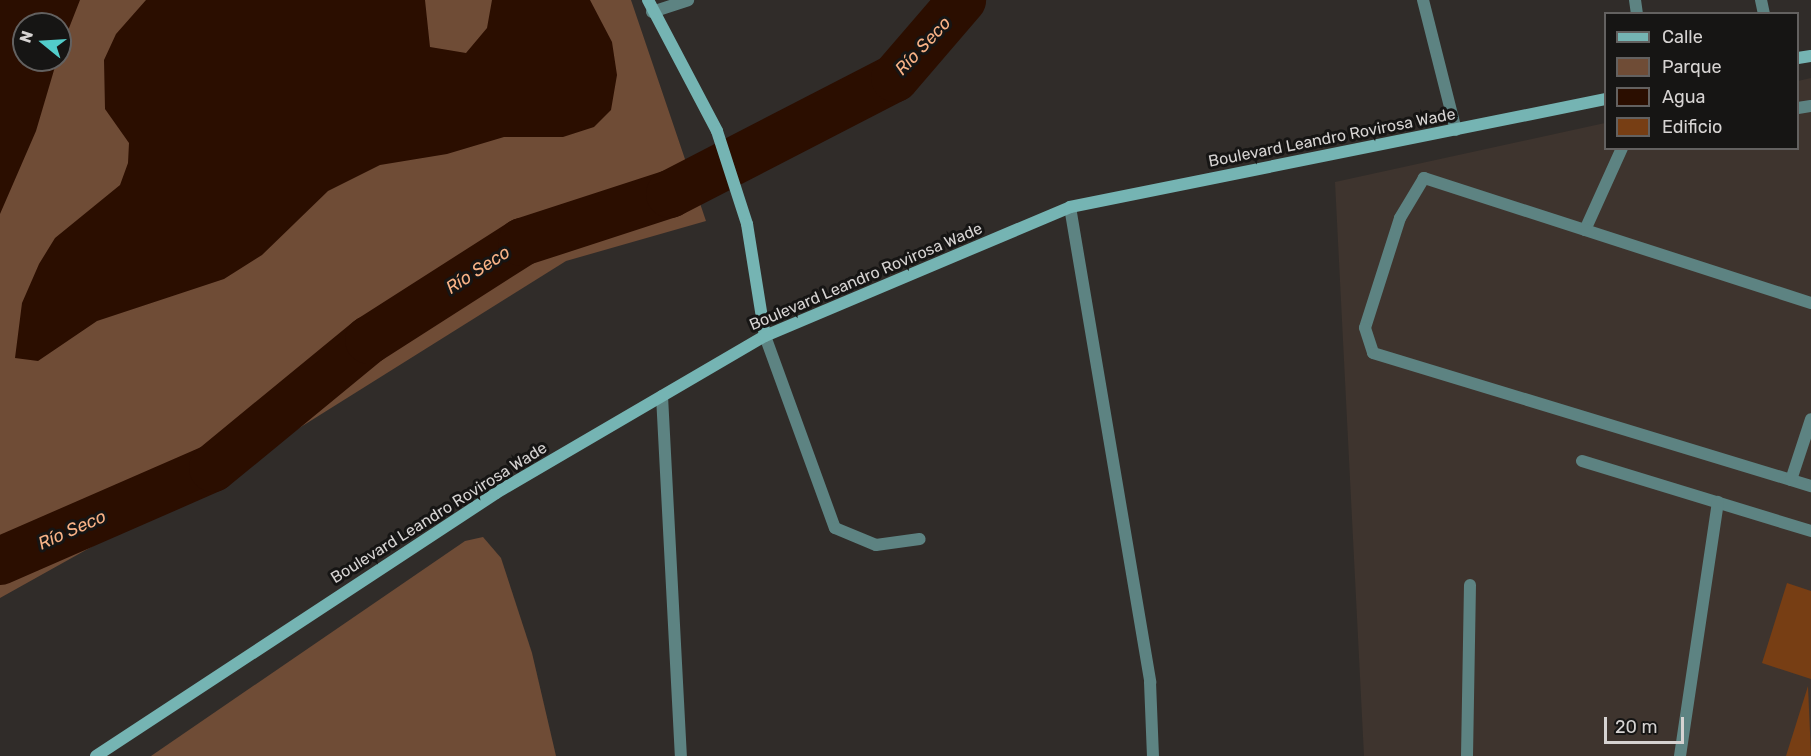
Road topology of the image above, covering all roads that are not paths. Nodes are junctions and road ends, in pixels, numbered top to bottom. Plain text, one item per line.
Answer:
1 (648, 0) edge
2 (688, 0) edge
3 (1423, 0) edge
4 (652, 12) junction
5 (1604, 99) edge
6 (1456, 130) junction
7 (1621, 150) edge
8 (1070, 207) junction
9 (1586, 230) junction
10 (1811, 303) edge
11 (765, 336) junction
12 (662, 396) junction
13 (1811, 419) edge
14 (1582, 461) dead end
15 (1791, 480) junction
16 (1811, 486) edge
17 (1718, 502) junction
18 (1811, 531) edge
19 (920, 538) dead end
20 (1470, 585) dead end
21 (96, 756) edge
22 (681, 756) edge
23 (1153, 756) edge
24 (1467, 756) edge
25 (1680, 756) edge

1 - 4 main road
2 - 4 street
3 - 6 street
4 - 11 main road
5 - 6 main road, Boulevard Leandro Rovirosa Wade
6 - 8 main road, Boulevard Leandro Rovirosa Wade
7 - 9 street
8 - 11 main road, Boulevard Leandro Rovirosa Wade
8 - 23 street
9 - 10 street
9 - 15 street
11 - 12 main road, Boulevard Leandro Rovirosa Wade
11 - 19 street
12 - 21 main road, Boulevard Leandro Rovirosa Wade
12 - 22 street
13 - 15 street
14 - 17 street
15 - 16 street
17 - 18 street
17 - 25 street
20 - 24 street

